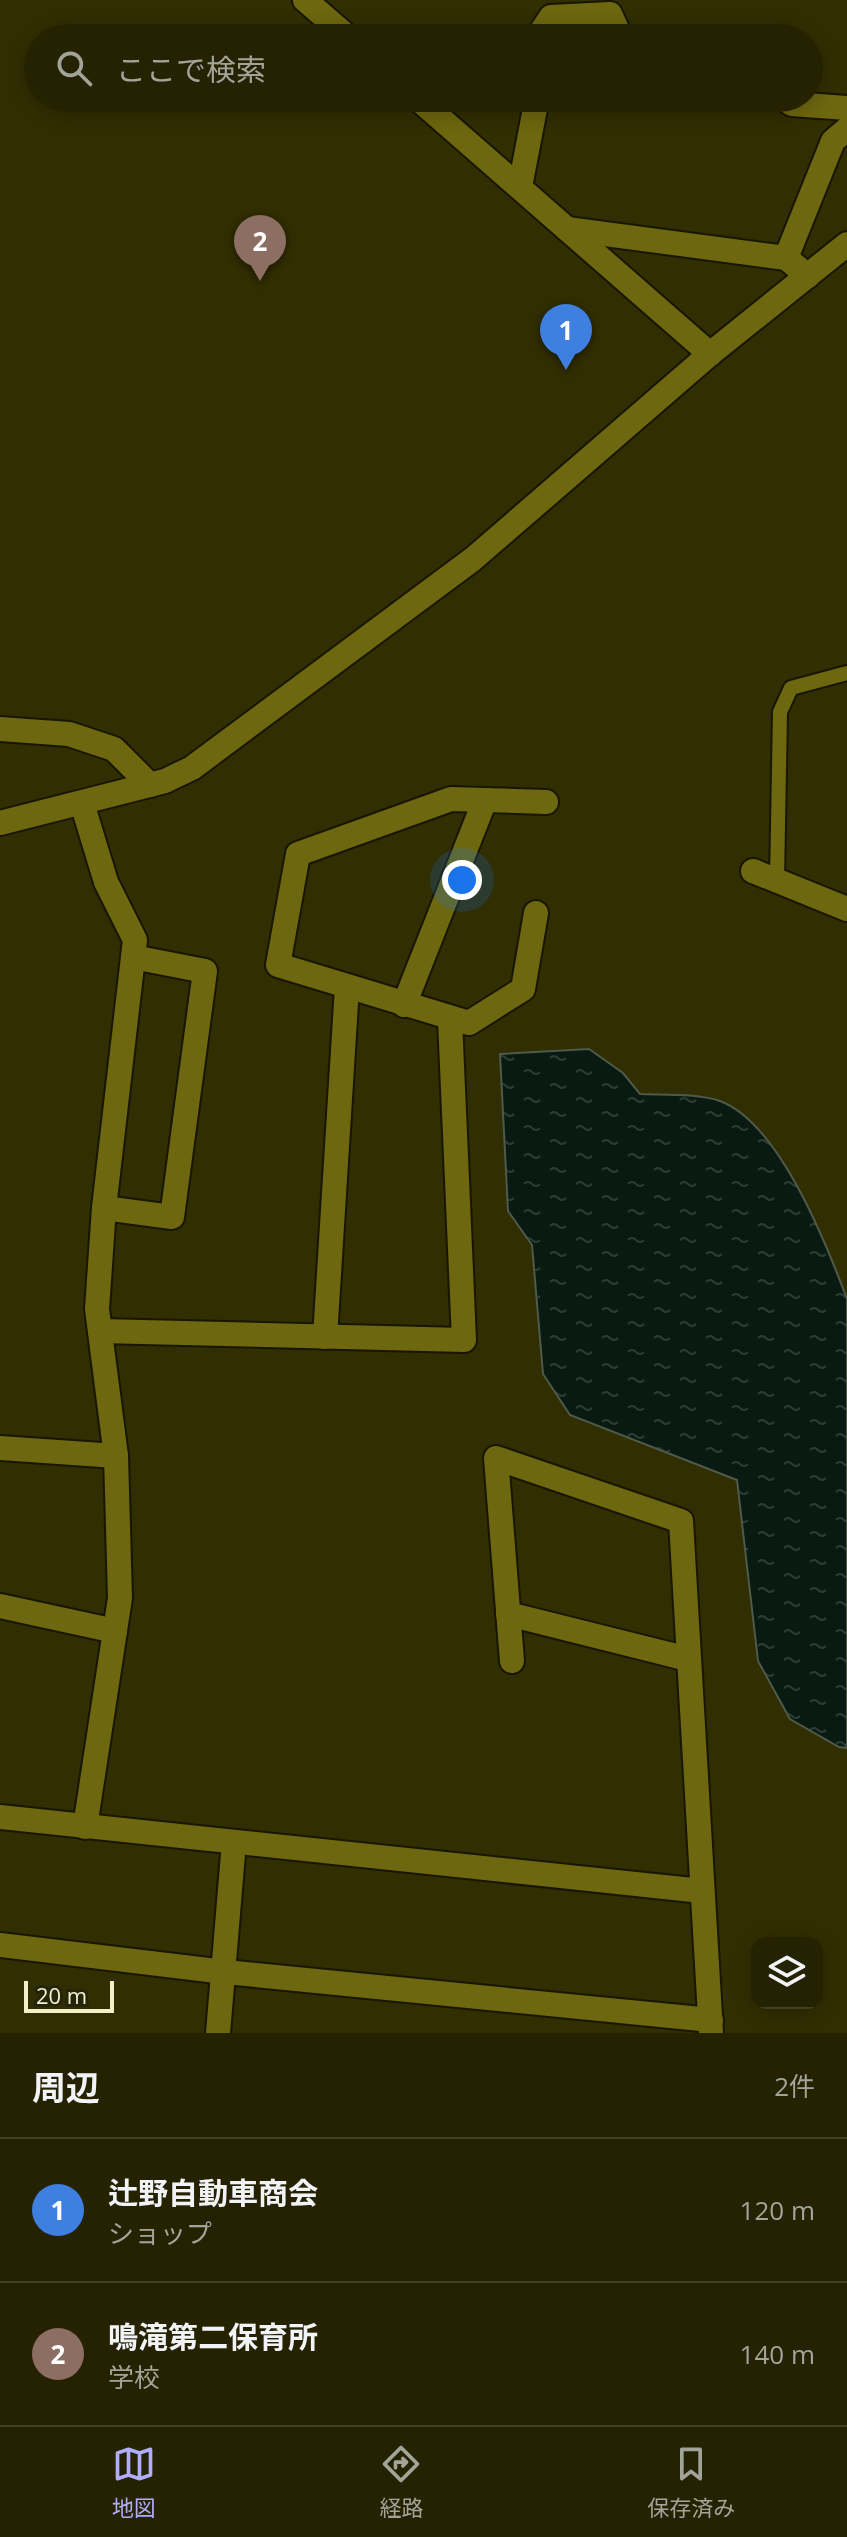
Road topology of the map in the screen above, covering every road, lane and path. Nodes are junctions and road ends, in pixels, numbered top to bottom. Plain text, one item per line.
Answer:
1 (305, 0) edge
2 (613, 7) edge
3 (333, 24) edge
4 (546, 24) edge
5 (823, 106) edge
6 (847, 108) edge
7 (433, 112) edge
8 (534, 112) edge
9 (847, 129) edge
10 (520, 187) junction
11 (567, 229) junction
12 (847, 244) edge
13 (786, 258) junction
14 (808, 276) junction
15 (710, 354) junction
16 (847, 673) edge
17 (0, 729) edge
18 (150, 785) junction
19 (485, 800) junction
20 (546, 802) dead end
21 (82, 803) junction
22 (0, 823) edge
23 (753, 871) dead end
24 (777, 881) junction
25 (847, 909) edge
26 (536, 913) dead end
27 (133, 957) junction
28 (347, 987) junction
29 (404, 1005) junction
30 (450, 1020) junction
31 (104, 1208) junction
32 (100, 1331) junction
33 (325, 1337) junction
34 (0, 1448) edge
35 (116, 1456) junction
36 (0, 1606) edge
37 (508, 1614) junction
38 (115, 1631) junction
39 (688, 1659) junction
40 (512, 1661) dead end
41 (0, 1817) edge
42 (85, 1827) junction
43 (234, 1842) junction
44 (702, 1891) junction
45 (0, 1945) edge
46 (225, 1972) junction
47 (711, 2027) edge
48 (218, 2033) edge

1 - 3 street
2 - 4 street
5 - 6 street
7 - 10 street
8 - 10 street
9 - 13 street
10 - 11 street
11 - 13 street
11 - 15 street
12 - 14 street
13 - 14 street
14 - 15 street
15 - 18 street
16 - 24 lane
17 - 18 street
18 - 21 street
19 - 20 street
19 - 28 street
19 - 29 street
21 - 22 street
21 - 27 street
23 - 24 street
24 - 25 street
26 - 30 street
27 - 31 street
27 - 31 street
28 - 29 street
28 - 33 street
29 - 30 street
30 - 33 street
31 - 32 street
32 - 33 street
32 - 35 street
34 - 35 street
35 - 38 street
36 - 38 street
37 - 39 street
37 - 39 street
37 - 40 street
38 - 42 street
39 - 44 street
41 - 42 street
42 - 43 street
43 - 44 street
43 - 46 street
44 - 47 street
45 - 46 street
46 - 47 street
46 - 48 street

